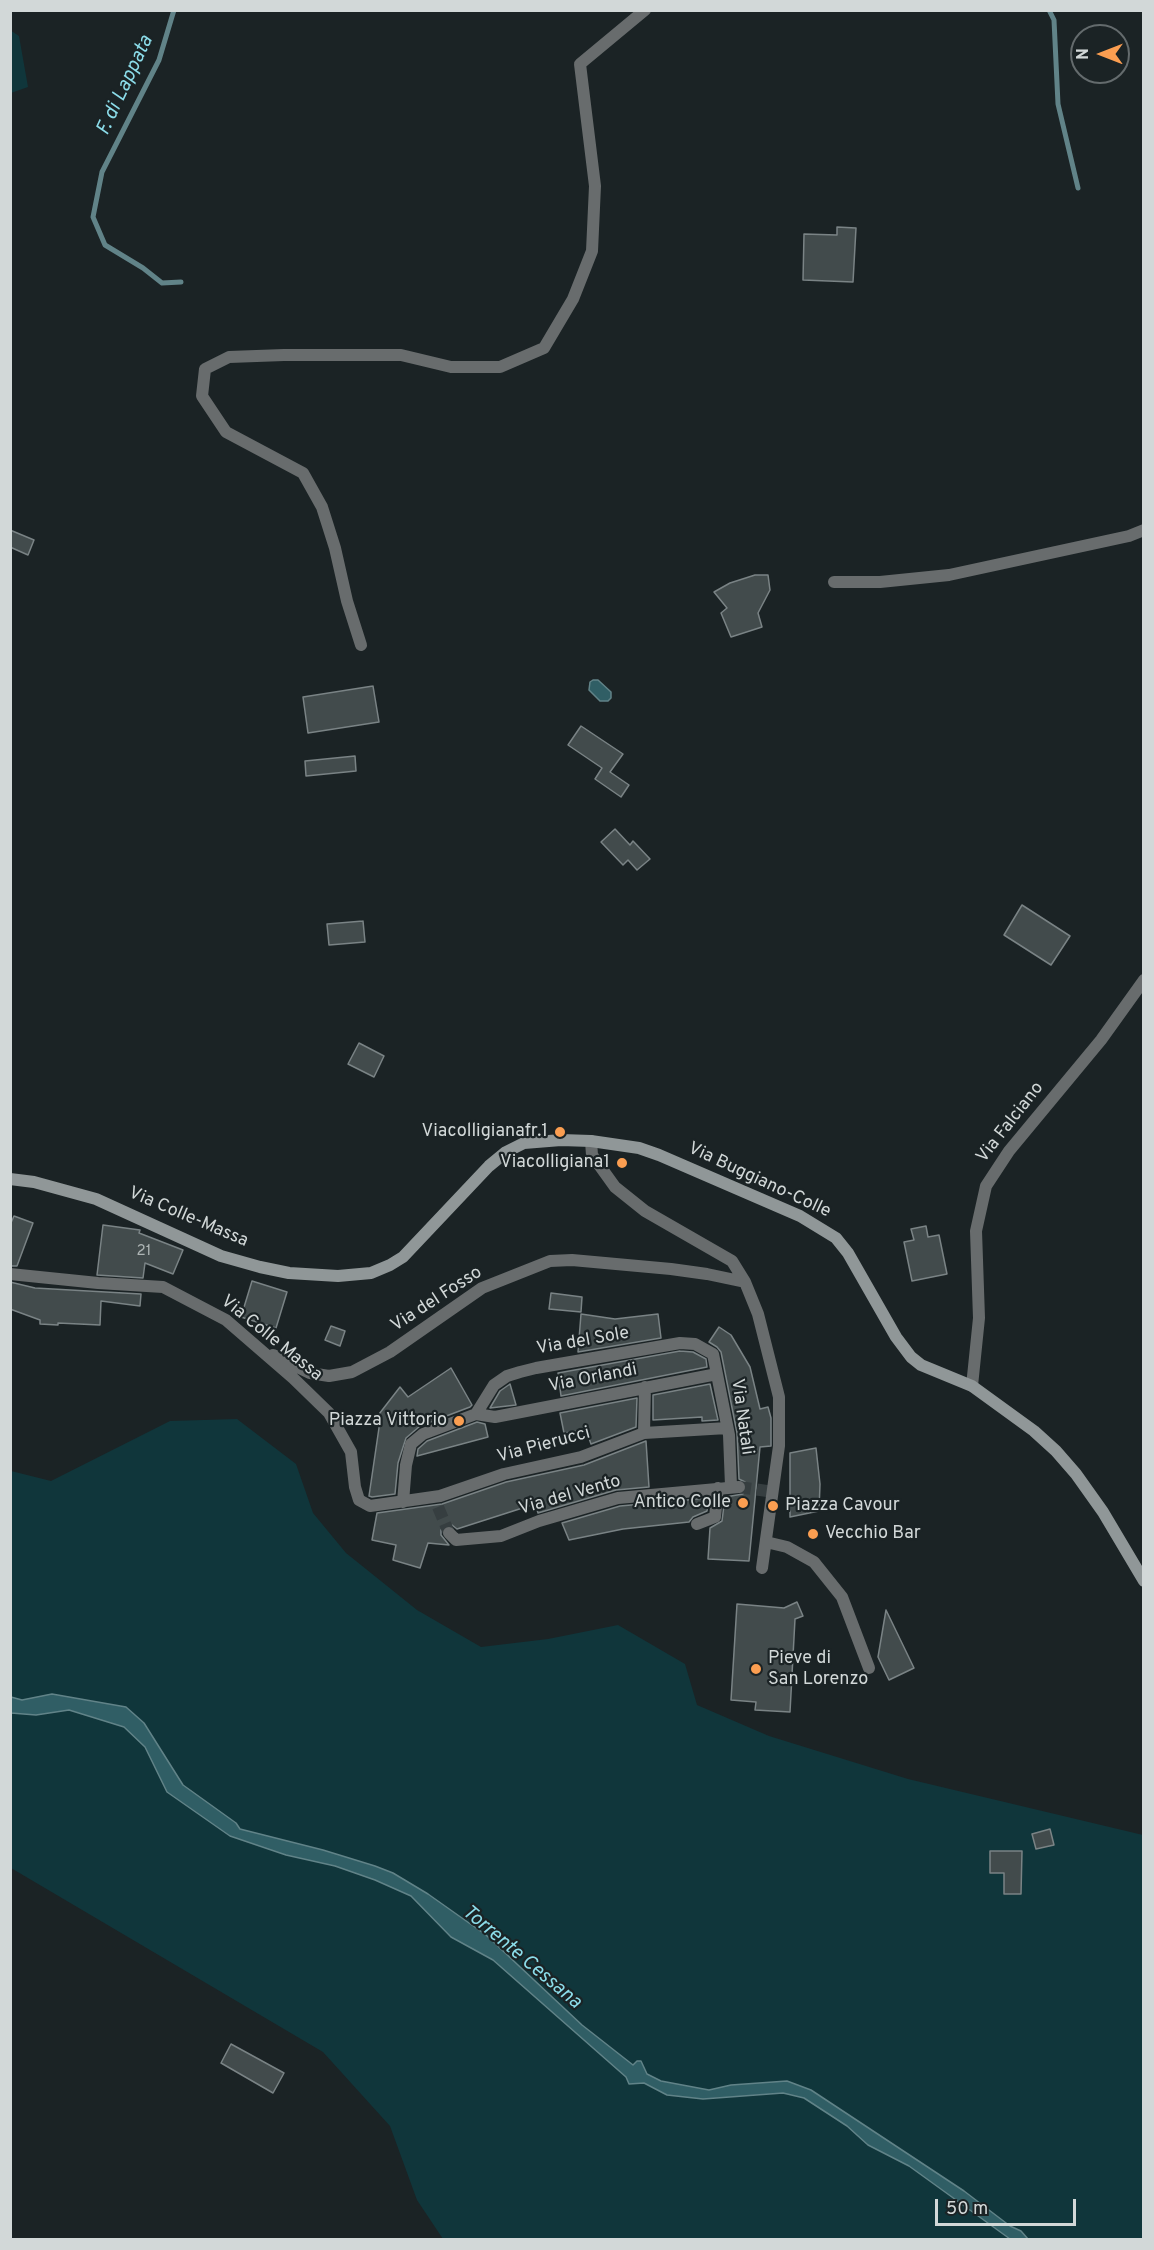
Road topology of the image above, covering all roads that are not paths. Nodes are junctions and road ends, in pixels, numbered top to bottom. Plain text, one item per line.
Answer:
1 (645, 10) edge
2 (1143, 530) edge
3 (834, 582) dead end
4 (362, 645) dead end
5 (1143, 980) edge
6 (591, 1141) junction
7 (10, 1179) edge
8 (10, 1274) edge
9 (746, 1282) junction
10 (262, 1350) junction
11 (713, 1354) joint
12 (717, 1374) junction
13 (972, 1386) junction
14 (645, 1387) junction
15 (476, 1414) junction
16 (727, 1428) junction
17 (645, 1433) junction
18 (729, 1487) junction
19 (403, 1502) junction
20 (370, 1506) joint
21 (698, 1524) dead end
22 (449, 1533) dead end
23 (766, 1542) junction
24 (762, 1568) dead end
25 (1143, 1581) edge
26 (869, 1668) dead end

1 - 4 street
2 - 3 street
5 - 13 street, Via Falciano
6 - 7 street, Via Colle-Massa
6 - 9 street
6 - 13 street, Via Buggiano-Colle
8 - 10 street, Via Colle Massa
9 - 10 street, Via del Fosso
9 - 23 street
10 - 20 street, Via Colle Massa
11 - 12 street, Via Natali
11 - 15 street, Via del Sole
12 - 14 street, Via Orlandi
12 - 16 street, Via Natali
13 - 25 street, Via Buggiano-Colle
14 - 15 street, Via Orlandi
14 - 17 street
15 - 19 street
16 - 17 street, Via Pierucci
16 - 18 street, Via Natali
17 - 19 street, Via Pierucci
18 - 21 street, Via Natali
18 - 22 street, Via del Vento
19 - 20 street, Via Pierucci
23 - 24 street
23 - 26 street

